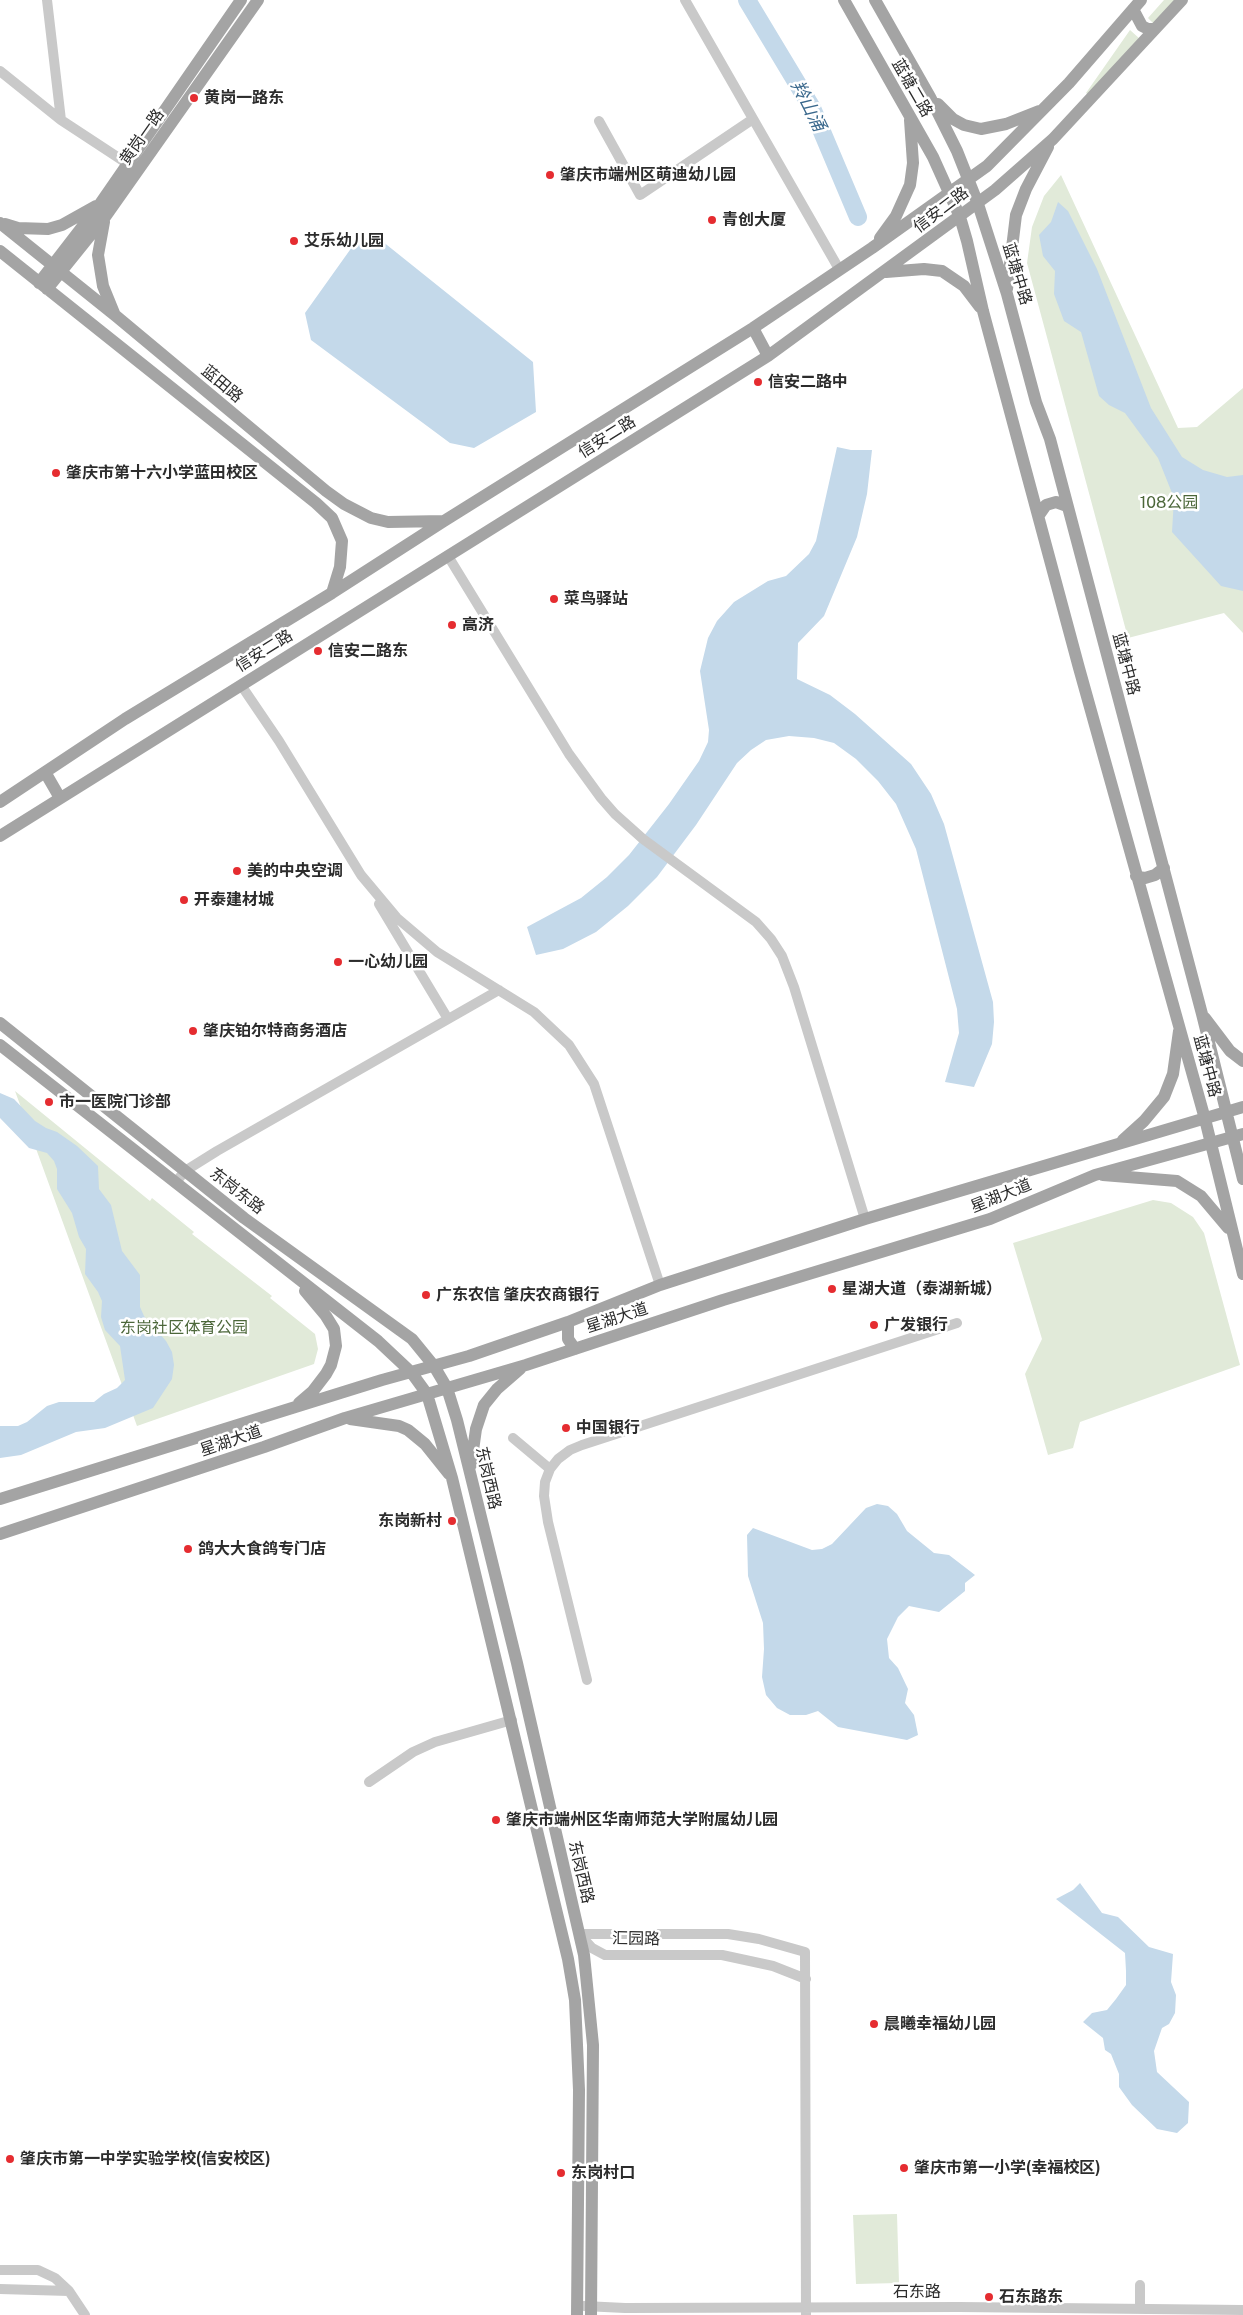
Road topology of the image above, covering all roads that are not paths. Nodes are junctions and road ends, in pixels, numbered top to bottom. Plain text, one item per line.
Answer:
1 (47, 0) edge
2 (241, 0) edge
3 (258, 0) edge
4 (685, 0) edge
5 (844, 0) edge
6 (875, 0) edge
7 (1182, 0) edge
8 (1137, 4) edge
9 (1155, 30) junction
10 (0, 71) edge
11 (930, 97) junction
12 (1046, 108) junction
13 (910, 117) junction
14 (753, 119) junction
15 (61, 120) junction
16 (599, 121) dead end
17 (1053, 139) junction
18 (128, 164) junction
19 (968, 180) junction
20 (950, 194) junction
21 (100, 204) junction
22 (978, 204) junction
23 (106, 217) junction
24 (960, 217) junction
25 (0, 223) edge
26 (872, 248) junction
27 (0, 251) edge
28 (57, 269) junction
29 (839, 269) junction
30 (885, 272) junction
31 (44, 286) junction
32 (1007, 294) junction
33 (983, 311) junction
34 (116, 316) junction
35 (754, 328) junction
36 (768, 356) junction
37 (1068, 506) junction
38 (1039, 515) junction
39 (444, 521) junction
40 (448, 556) junction
41 (332, 593) junction
42 (241, 684) junction
43 (45, 772) junction
44 (60, 798) junction
45 (0, 802) edge
46 (0, 836) edge
47 (1164, 868) junction
48 (361, 875) junction
49 (1136, 876) junction
50 (499, 990) junction
51 (1202, 1014) junction
52 (448, 1019) junction
53 (0, 1023) edge
54 (1180, 1026) junction
55 (0, 1045) edge
56 (1243, 1061) edge
57 (1243, 1107) edge
58 (1226, 1112) junction
59 (1204, 1118) junction
60 (1238, 1135) edge
61 (1210, 1141) junction
62 (1122, 1142) junction
63 (185, 1171) junction
64 (1095, 1175) junction
65 (1243, 1179) edge
66 (175, 1183) junction
67 (865, 1219) junction
68 (1231, 1232) junction
69 (289, 1272) junction
70 (1243, 1274) edge
71 (660, 1285) junction
72 (568, 1322) junction
73 (957, 1323) dead end
74 (576, 1349) junction
75 (526, 1364) junction
76 (434, 1366) junction
77 (411, 1372) junction
78 (447, 1388) junction
79 (427, 1394) junction
80 (294, 1408) junction
81 (345, 1418) junction
82 (513, 1438) dead end
83 (550, 1469) junction
84 (470, 1473) junction
85 (452, 1478) junction
86 (0, 1499) edge
87 (476, 1503) junction
88 (459, 1508) junction
89 (0, 1534) edge
90 (587, 1680) dead end
91 (512, 1720) junction
92 (369, 1782) dead end
93 (579, 1934) junction
94 (806, 1979) junction
95 (0, 2270) edge
96 (1140, 2285) dead end
97 (0, 2288) edge
98 (69, 2291) junction
99 (1140, 2309) junction
100 (1243, 2310) edge
101 (577, 2311) edge
102 (591, 2311) edge
103 (806, 2311) edge
104 (85, 2315) edge

1 - 15 street
2 - 18 main road, 黄岗一路
3 - 23 main road, 黄岗一路
4 - 14 street
5 - 13 main road, 蓝塘二路
6 - 11 main road, 蓝塘二路
7 - 9 main road, 信安二路
8 - 9 main road
8 - 12 main road, 信安二路
9 - 17 main road, 信安二路
10 - 15 street
11 - 12 main road
11 - 19 main road, 蓝塘二路
12 - 19 main road, 信安二路
13 - 20 main road, 蓝塘二路
13 - 26 main road
14 - 16 street
14 - 29 street
15 - 18 street
17 - 22 main road, 信安二路
17 - 32 main road
18 - 21 main road, 黄岗一路
19 - 20 main road, 信安二路
19 - 22 main road, 蓝塘二路
20 - 24 main road, 蓝塘二路
20 - 26 main road, 信安二路
21 - 25 main road
21 - 28 main road, 黄岗一路
22 - 24 main road, 信安二路
22 - 32 main road, 蓝塘中路
23 - 28 main road, 黄岗一路
23 - 34 main road
24 - 30 main road, 信安二路
24 - 33 main road, 蓝塘中路
25 - 28 main road, 蓝田路
26 - 29 main road, 信安二路
27 - 31 main road, 蓝田路
28 - 31 main road, 黄岗一路
28 - 34 main road, 蓝田路
29 - 35 main road, 信安二路
30 - 33 main road
30 - 36 main road, 信安二路
31 - 41 main road, 蓝田路
32 - 37 main road, 蓝塘中路
33 - 38 main road, 蓝塘中路
34 - 39 main road, 蓝田路
35 - 36 main road
35 - 39 main road, 信安二路
36 - 40 main road, 信安二路
37 - 38 main road
37 - 47 main road, 蓝塘中路
38 - 49 main road, 蓝塘中路
39 - 41 main road, 信安二路
40 - 42 main road, 信安二路
40 - 67 street
41 - 43 main road, 信安二路
42 - 44 main road, 信安二路
42 - 48 street
43 - 44 main road
43 - 45 main road, 信安二路
44 - 46 main road, 信安二路
47 - 49 main road
47 - 51 main road, 蓝塘中路
48 - 50 street
48 - 52 street
49 - 54 main road, 蓝塘中路
50 - 52 street
50 - 71 street
51 - 56 main road
51 - 58 main road, 蓝塘中路
52 - 63 street
53 - 63 main road, 东岗东路
54 - 59 main road, 蓝塘中路
54 - 62 main road
55 - 66 main road, 东岗东路
57 - 58 main road, 星湖大道
58 - 59 main road, 星湖大道
58 - 60 main road, 蓝塘中路
59 - 61 main road, 蓝塘中路
59 - 62 main road, 星湖大道
60 - 61 main road, 星湖大道
60 - 65 main road, 蓝塘中路
61 - 64 main road, 星湖大道
61 - 68 main road, 蓝塘中路
62 - 67 main road, 星湖大道
63 - 66 street
63 - 76 main road, 东岗东路
64 - 68 main road
64 - 74 main road, 星湖大道
66 - 69 main road, 东岗东路
67 - 71 main road, 星湖大道
68 - 70 main road, 蓝塘中路
69 - 77 main road, 东岗东路
69 - 80 main road
71 - 72 main road, 星湖大道
72 - 74 main road
72 - 76 main road, 星湖大道
73 - 83 street
74 - 75 main road, 星湖大道
75 - 78 main road, 星湖大道
75 - 84 main road
76 - 77 main road, 星湖大道
76 - 78 main road, 东岗东路
77 - 79 main road, 东岗东路
77 - 80 main road, 星湖大道
78 - 79 main road, 星湖大道
78 - 84 main road, 东岗西路
79 - 81 main road, 星湖大道
79 - 85 main road, 东岗西路
80 - 86 main road, 星湖大道
81 - 85 main road
81 - 89 main road, 星湖大道
82 - 83 street
83 - 90 street
84 - 87 main road, 东岗西路
85 - 88 main road, 东岗西路
87 - 88 street
87 - 93 main road, 东岗西路
88 - 91 main road, 东岗西路
91 - 92 street
91 - 101 main road, 东岗西路
93 - 94 street, 汇园路
93 - 94 street, 汇园路
93 - 102 main road, 东岗西路
94 - 103 street
95 - 98 street
96 - 99 street
97 - 98 street
98 - 104 street
99 - 100 street, 石东路
99 - 103 street, 石东路
101 - 102 street, 石东路
102 - 103 street, 石东路

